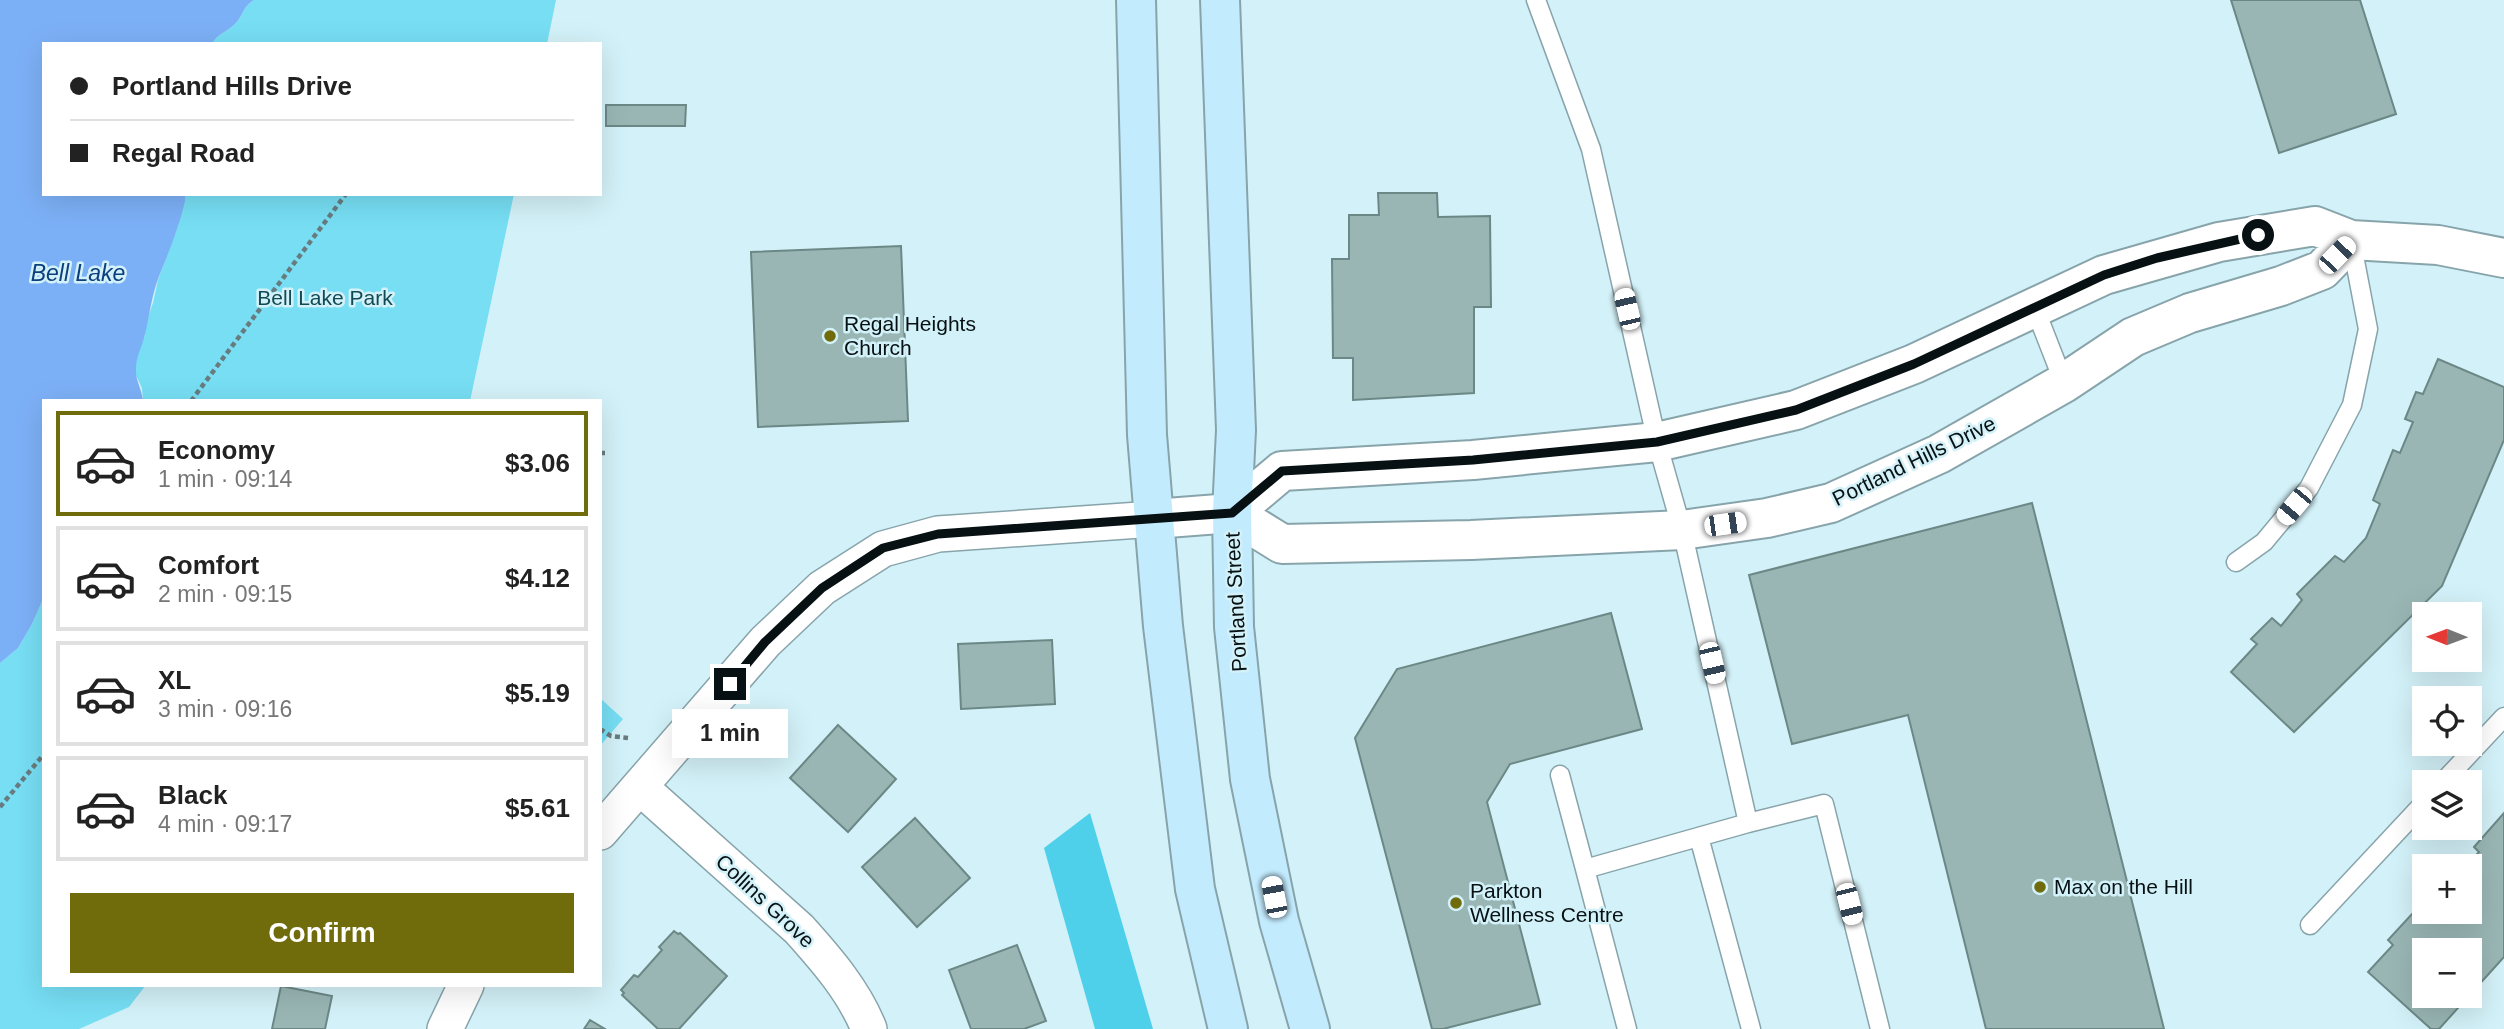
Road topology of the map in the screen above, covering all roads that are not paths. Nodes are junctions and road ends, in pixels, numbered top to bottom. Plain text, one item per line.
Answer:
1 (1136, 0) edge
2 (1220, 0) edge
3 (1536, 0) edge
4 (2351, 240) junction
5 (2504, 258) edge
6 (2034, 306) junction
7 (2064, 383) junction
8 (1657, 442) junction
9 (1232, 513) junction
10 (1154, 519) junction
11 (1682, 530) junction
12 (2236, 562) dead end
13 (2504, 717) edge
14 (2454, 770) edge
15 (1560, 775) dead end
16 (641, 788) junction
17 (2412, 816) edge
18 (1748, 823) junction
19 (602, 830) edge
20 (1699, 837) junction
21 (1584, 869) junction
22 (2310, 925) dead end
23 (465, 987) edge
24 (445, 1029) edge
25 (869, 1029) edge
26 (1228, 1029) edge
27 (1310, 1029) edge
28 (1627, 1029) edge
29 (1751, 1029) edge
30 (1880, 1029) edge

1 - 10 main road
2 - 9 main road, Portland Street
3 - 8 lane
4 - 5 street
4 - 6 street
4 - 7 street, Portland Hills Drive
4 - 12 lane
6 - 7 lane
6 - 8 street
7 - 11 street, Portland Hills Drive
8 - 9 street
8 - 11 lane
9 - 10 street
9 - 11 street, Portland Hills Drive
9 - 27 main road, Portland Street
10 - 16 street
10 - 26 main road
11 - 18 lane
13 - 14 lane
15 - 21 lane
16 - 19 street
16 - 25 street, Collins Grove
17 - 22 lane
18 - 20 lane
18 - 30 lane
20 - 21 lane
20 - 29 lane
21 - 28 lane
23 - 24 street

